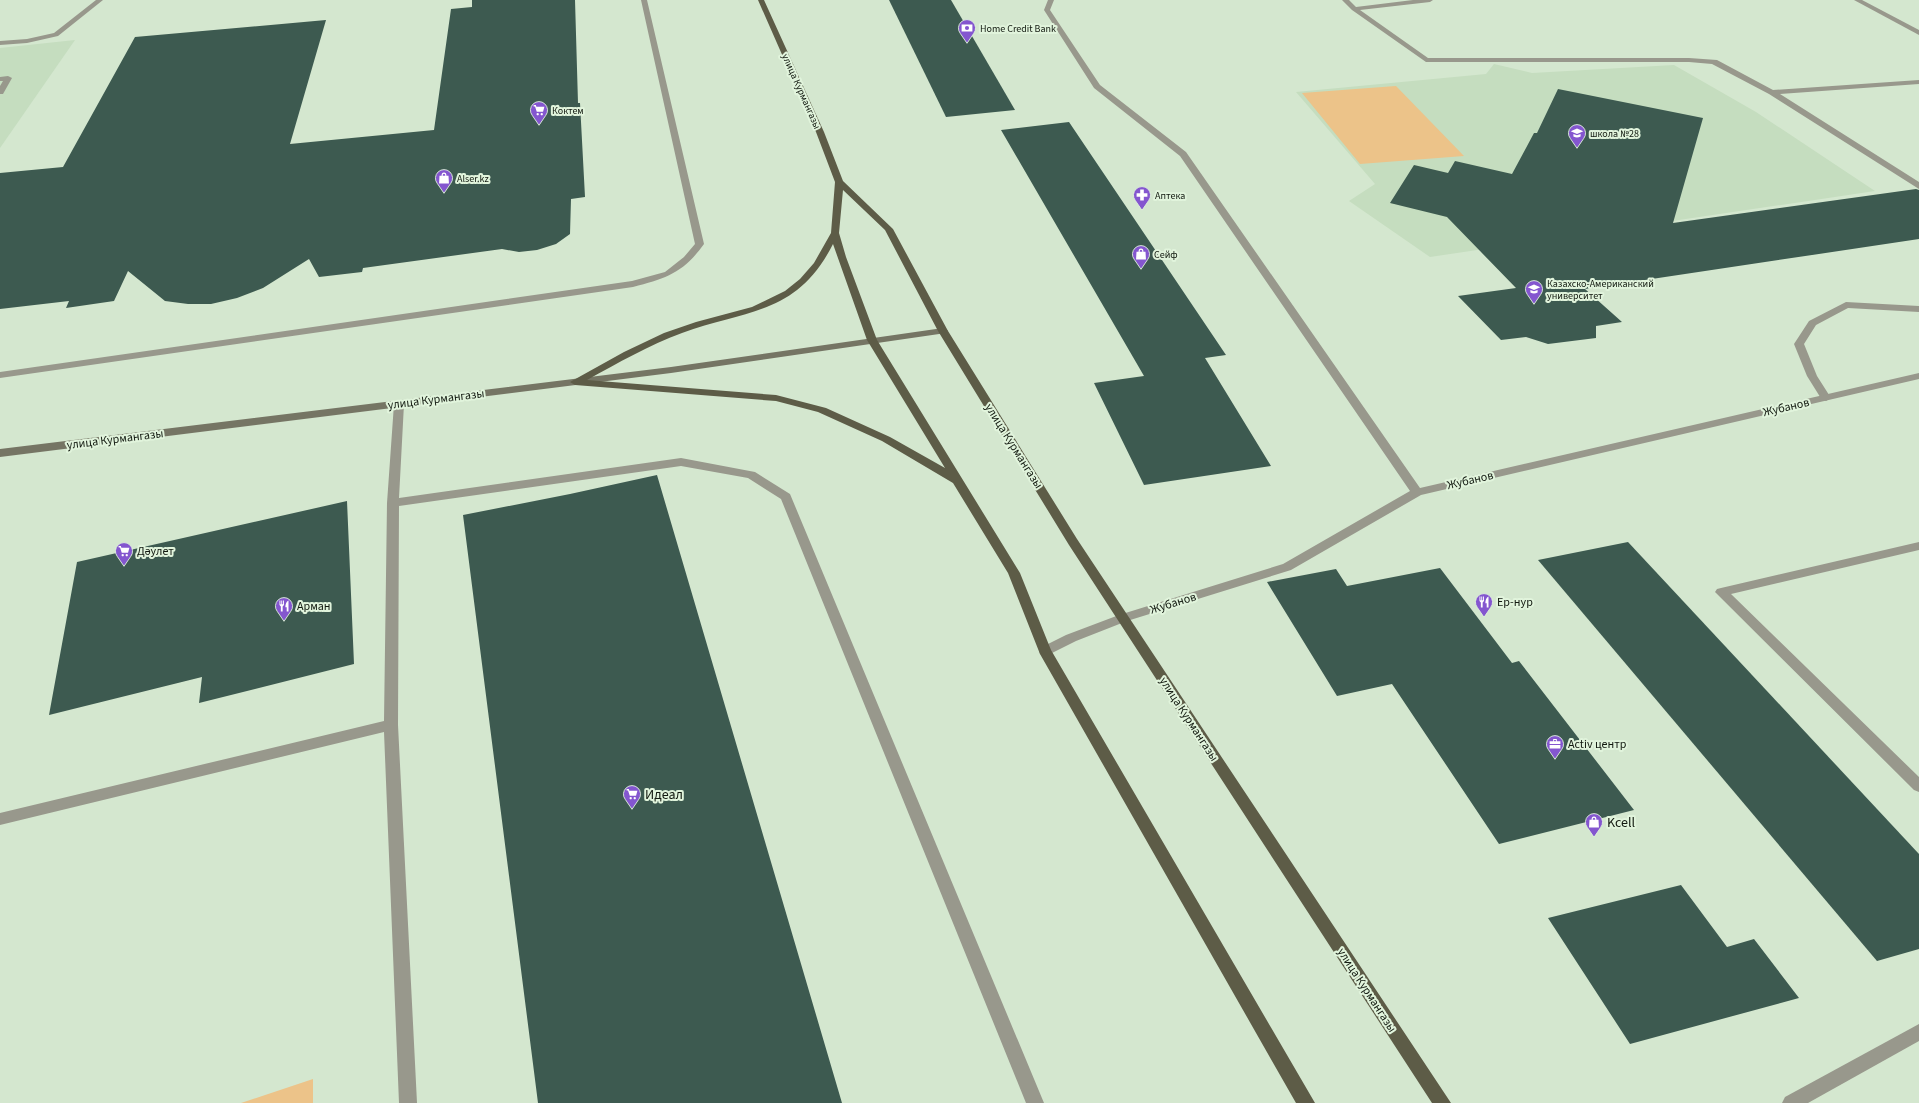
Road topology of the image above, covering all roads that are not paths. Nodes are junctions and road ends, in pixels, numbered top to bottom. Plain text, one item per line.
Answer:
1 (100, 0) edge
2 (644, 0) edge
3 (762, 0) edge
4 (1051, 0) edge
5 (1345, 0) edge
6 (1430, 0) edge
7 (1857, 0) edge
8 (1354, 9) junction
9 (1919, 33) edge
10 (0, 43) edge
11 (0, 79) edge
12 (1919, 82) edge
13 (0, 92) edge
14 (1772, 92) junction
15 (839, 182) junction
16 (1919, 186) edge
17 (835, 233) junction
18 (1919, 308) edge
19 (943, 331) junction
20 (872, 340) junction
21 (0, 375) edge
22 (1919, 376) edge
23 (575, 382) junction
24 (1826, 398) junction
25 (399, 404) junction
26 (0, 453) edge
27 (959, 482) junction
28 (1417, 492) junction
29 (393, 503) junction
30 (1919, 546) edge
31 (1123, 618) junction
32 (1045, 651) junction
33 (391, 725) junction
34 (1919, 786) edge
35 (0, 819) edge
36 (1919, 1032) edge
37 (408, 1103) edge
38 (1035, 1103) edge
39 (1306, 1103) edge
40 (1442, 1103) edge
41 (1791, 1103) edge

1 - 10 street
2 - 21 street
3 - 15 main road, улица Курмангазы
4 - 28 street
5 - 8 street
6 - 8 street
7 - 9 street
8 - 14 street
11 - 13 street
12 - 14 street
14 - 16 street
15 - 17 main road, улица Курмангазы
15 - 19 main road, улица Курмангазы
17 - 20 main road, улица Курмангазы
17 - 23 main road
18 - 24 street
19 - 20 street, улица Курмангазы
19 - 31 main road, улица Курмангазы
20 - 23 street, улица Курмангазы
20 - 27 main road, улица Курмангазы
22 - 24 street, Жубанов
23 - 25 street, улица Курмангазы
23 - 27 main road
24 - 28 street, Жубанов
25 - 26 street, улица Курмангазы
25 - 29 street
27 - 32 main road, улица Курмангазы
28 - 31 street, Жубанов
29 - 33 street
29 - 38 street
30 - 34 street
31 - 32 street, Жубанов
31 - 40 main road, улица Курмангазы
32 - 39 main road, улица Курмангазы
33 - 35 street
33 - 37 street
36 - 41 street

